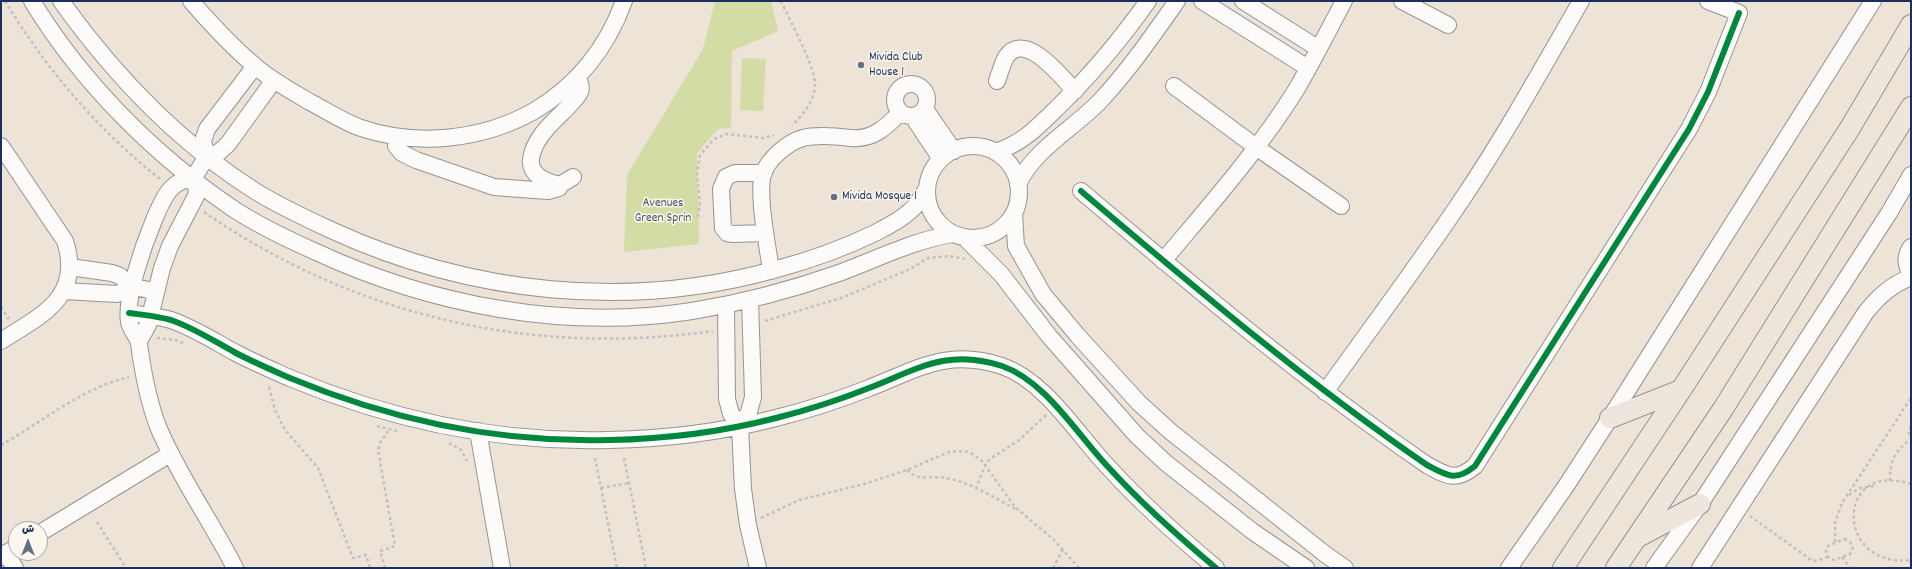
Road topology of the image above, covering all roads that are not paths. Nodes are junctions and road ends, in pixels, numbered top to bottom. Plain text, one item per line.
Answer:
1 (32, 1) edge
2 (61, 1) edge
3 (191, 1) edge
4 (624, 1) edge
5 (1148, 1) edge
6 (1177, 1) edge
7 (1202, 1) edge
8 (1243, 1) edge
9 (1344, 1) edge
10 (1402, 1) edge
11 (1581, 1) edge
12 (1708, 1) edge
13 (1873, 1) edge
14 (1736, 7) edge
15 (1448, 25) dead end
16 (1911, 25) edge
17 (1319, 49) junction
18 (255, 66) junction
19 (1308, 68) junction
20 (577, 78) junction
21 (274, 80) junction
22 (997, 81) dead end
23 (1174, 86) dead end
24 (1075, 91) junction
25 (1911, 107) edge
26 (397, 137) junction
27 (1, 146) edge
28 (1256, 147) junction
29 (995, 152) junction
30 (947, 155) junction
31 (207, 156) junction
32 (764, 172) junction
33 (1911, 175) edge
34 (193, 179) junction
35 (1018, 184) junction
36 (927, 188) junction
37 (1081, 191) dead end
38 (1341, 206) dead end
39 (1014, 214) junction
40 (765, 233) junction
41 (959, 236) junction
42 (1911, 247) edge
43 (1163, 261) junction
44 (70, 267) junction
45 (771, 271) junction
46 (1911, 274) edge
47 (1911, 277) edge
48 (133, 287) junction
49 (64, 291) junction
50 (156, 291) junction
51 (750, 299) junction
52 (726, 305) junction
53 (129, 313) junction
54 (151, 315) junction
55 (1, 340) edge
56 (139, 341) junction
57 (1681, 390) junction
58 (1325, 392) junction
59 (1610, 418) junction
60 (740, 426) junction
61 (478, 431) junction
62 (170, 454) junction
63 (1700, 504) junction
64 (48, 528) edge
65 (1636, 538) junction
66 (235, 568) edge
67 (502, 568) edge
68 (758, 568) edge
69 (1216, 568) edge
70 (1306, 568) edge
71 (1346, 568) edge
72 (1509, 568) edge
73 (1563, 568) edge
74 (1616, 568) edge
75 (1654, 568) edge
76 (1700, 568) edge

1 - 34 street
2 - 31 street
3 - 18 street
4 - 20 street
5 - 24 street
6 - 35 street
7 - 19 street
8 - 17 street
9 - 17 street
10 - 15 street
11 - 58 street
12 - 14 street
13 - 59 street
14 - 58 street
16 - 57 main road
17 - 19 street
18 - 21 street
18 - 31 street
19 - 28 street
20 - 26 street
20 - 26 street
21 - 26 street
21 - 31 street
22 - 24 street
23 - 28 street
24 - 29 street
25 - 65 main road
27 - 44 street
28 - 38 street
28 - 43 street
29 - 30 street
29 - 35 street
30 - 32 street
30 - 36 street
31 - 34 street
31 - 45 street
32 - 40 street
32 - 40 street
33 - 63 street
34 - 48 street
34 - 50 street
34 - 52 street
35 - 39 street
36 - 41 street
36 - 45 street
37 - 43 street
39 - 41 street
39 - 71 street
40 - 45 street
41 - 51 street
41 - 70 street
42 - 46 street
43 - 58 street
44 - 48 street
44 - 49 street
47 - 76 street
48 - 49 street
48 - 50 street
48 - 53 street
49 - 55 street
50 - 54 street
51 - 52 street
51 - 60 street
52 - 60 street
53 - 54 street
53 - 56 street
54 - 56 street
54 - 61 street
56 - 62 street
57 - 59 main road
57 - 73 main road
59 - 72 street
60 - 61 street
60 - 68 street
60 - 69 street
61 - 67 street
62 - 64 street
62 - 66 street
63 - 65 main road
63 - 75 street
65 - 74 main road

